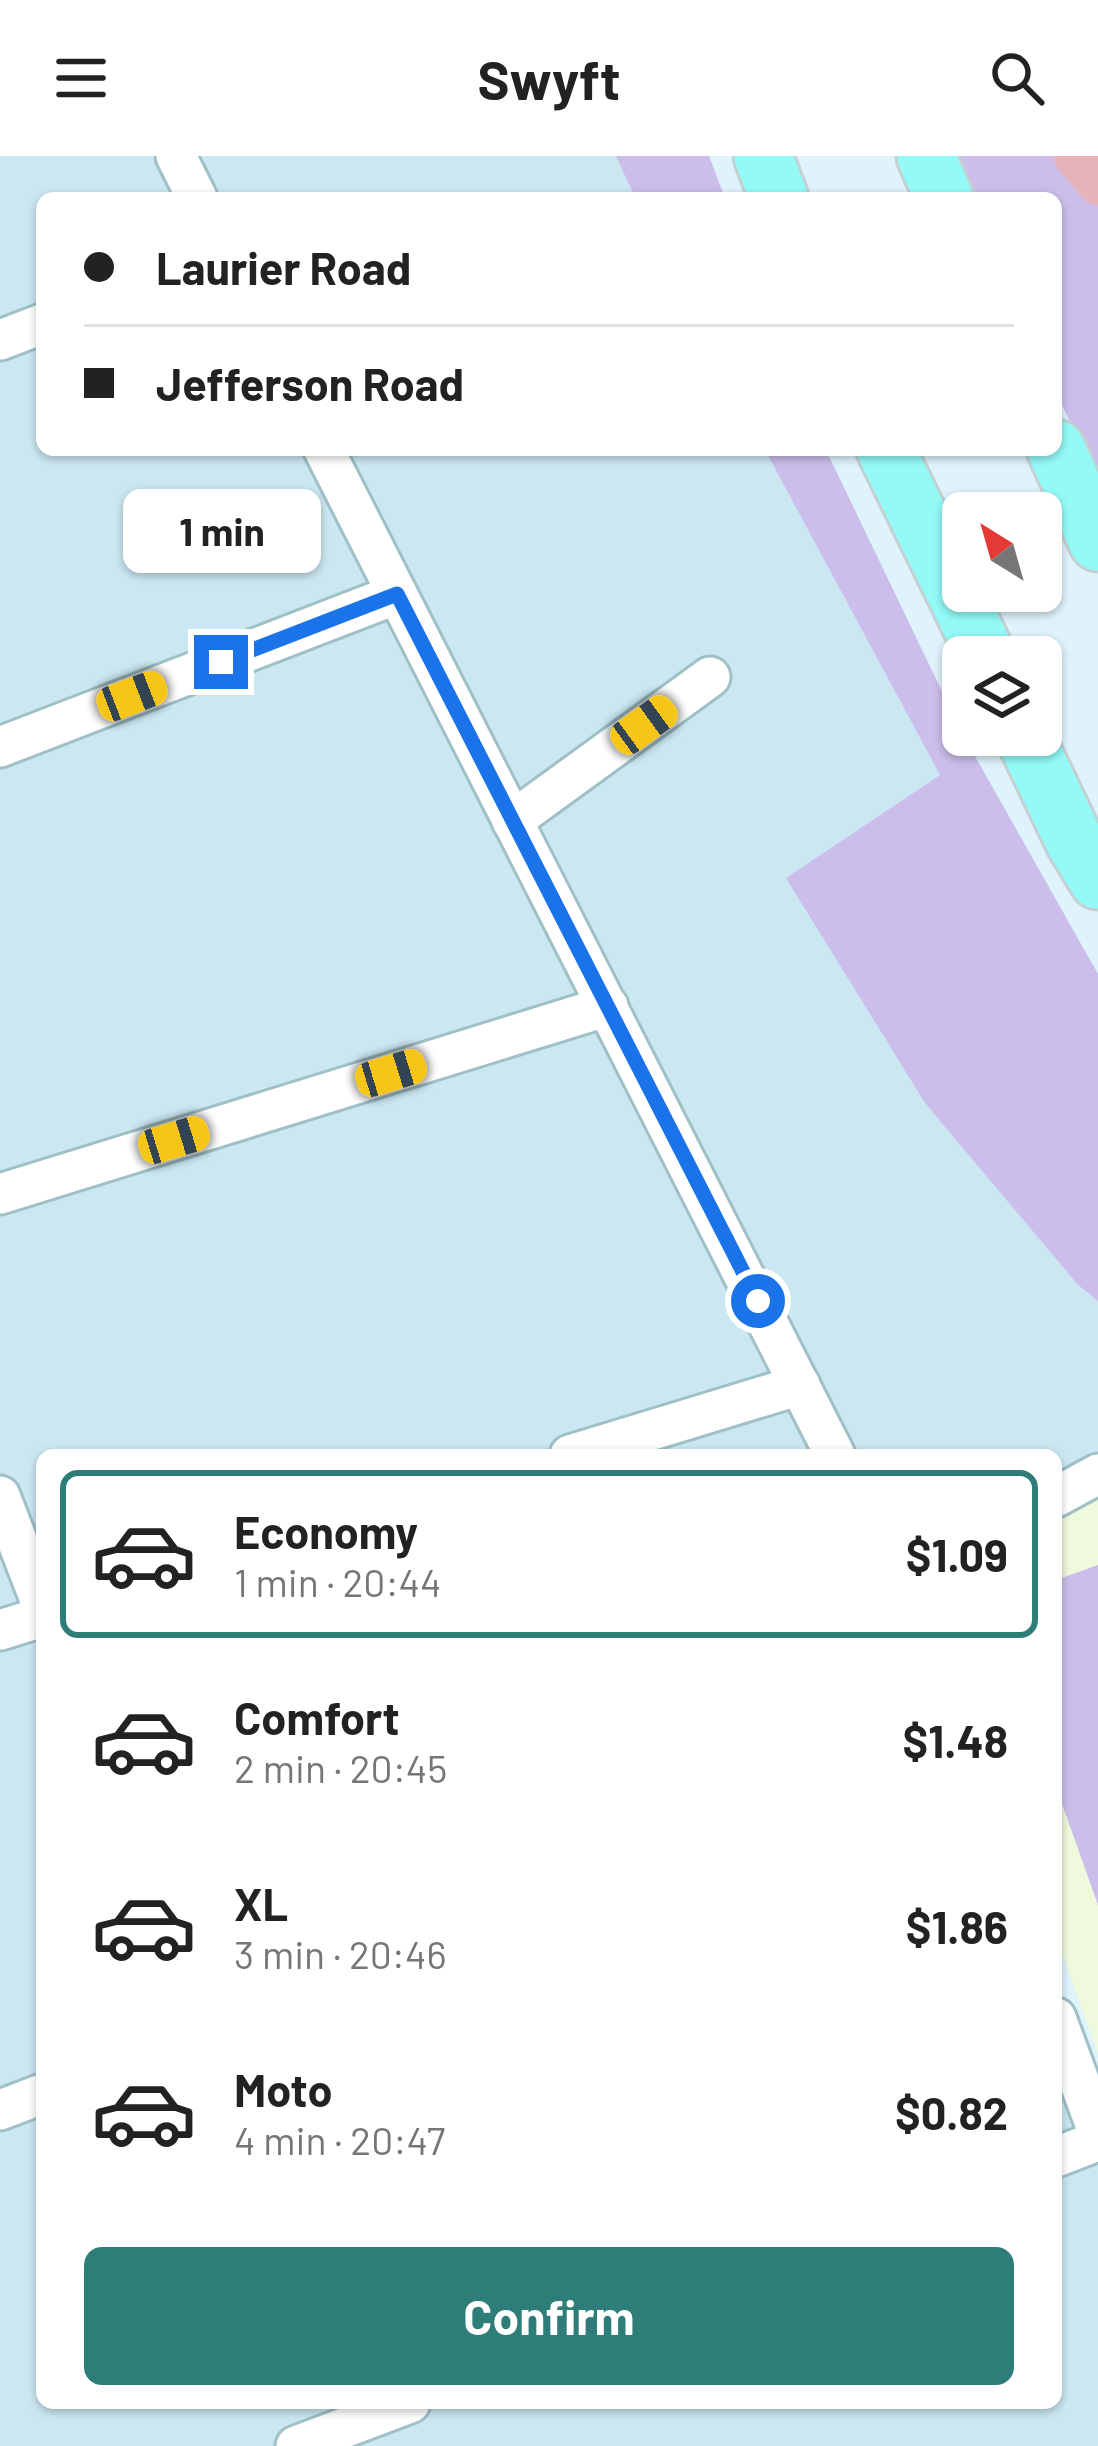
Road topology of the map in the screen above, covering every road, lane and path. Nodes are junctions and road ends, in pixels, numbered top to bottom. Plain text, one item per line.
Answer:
1 (176, 156) edge
2 (763, 156) edge
3 (926, 156) edge
4 (194, 192) edge
5 (777, 192) edge
6 (941, 192) edge
7 (36, 326) edge
8 (0, 340) edge
9 (327, 456) edge
10 (889, 456) edge
11 (1059, 456) edge
12 (1098, 542) edge
13 (397, 594) junction
14 (977, 636) edge
15 (710, 677) dead end
16 (0, 747) edge
17 (1035, 756) edge
18 (512, 821) junction
19 (1098, 880) edge
20 (608, 1006) junction
21 (0, 1194) edge
22 (800, 1385) junction
23 (590, 1449) edge
24 (832, 1449) edge
25 (1098, 1474) edge
26 (1062, 1494) edge
27 (0, 1496) edge
28 (36, 1589) edge
29 (36, 1619) edge
30 (0, 1630) edge
31 (1062, 2034) edge
32 (36, 2096) edge
33 (0, 2110) edge
34 (1098, 2132) edge
35 (1098, 2141) edge
36 (1062, 2155) edge
37 (395, 2409) edge
38 (356, 2424) edge
39 (296, 2446) edge

1 - 4 street
2 - 5 highway
3 - 6 highway
7 - 8 street
9 - 13 street
10 - 14 highway
11 - 12 highway
13 - 16 street
13 - 18 street
15 - 18 street
17 - 19 highway
18 - 20 street
20 - 21 street
20 - 22 street
22 - 23 street
22 - 24 street
25 - 26 street
27 - 28 street
29 - 30 street
31 - 34 street
32 - 33 street
35 - 36 street
37 - 38 street
38 - 39 street

